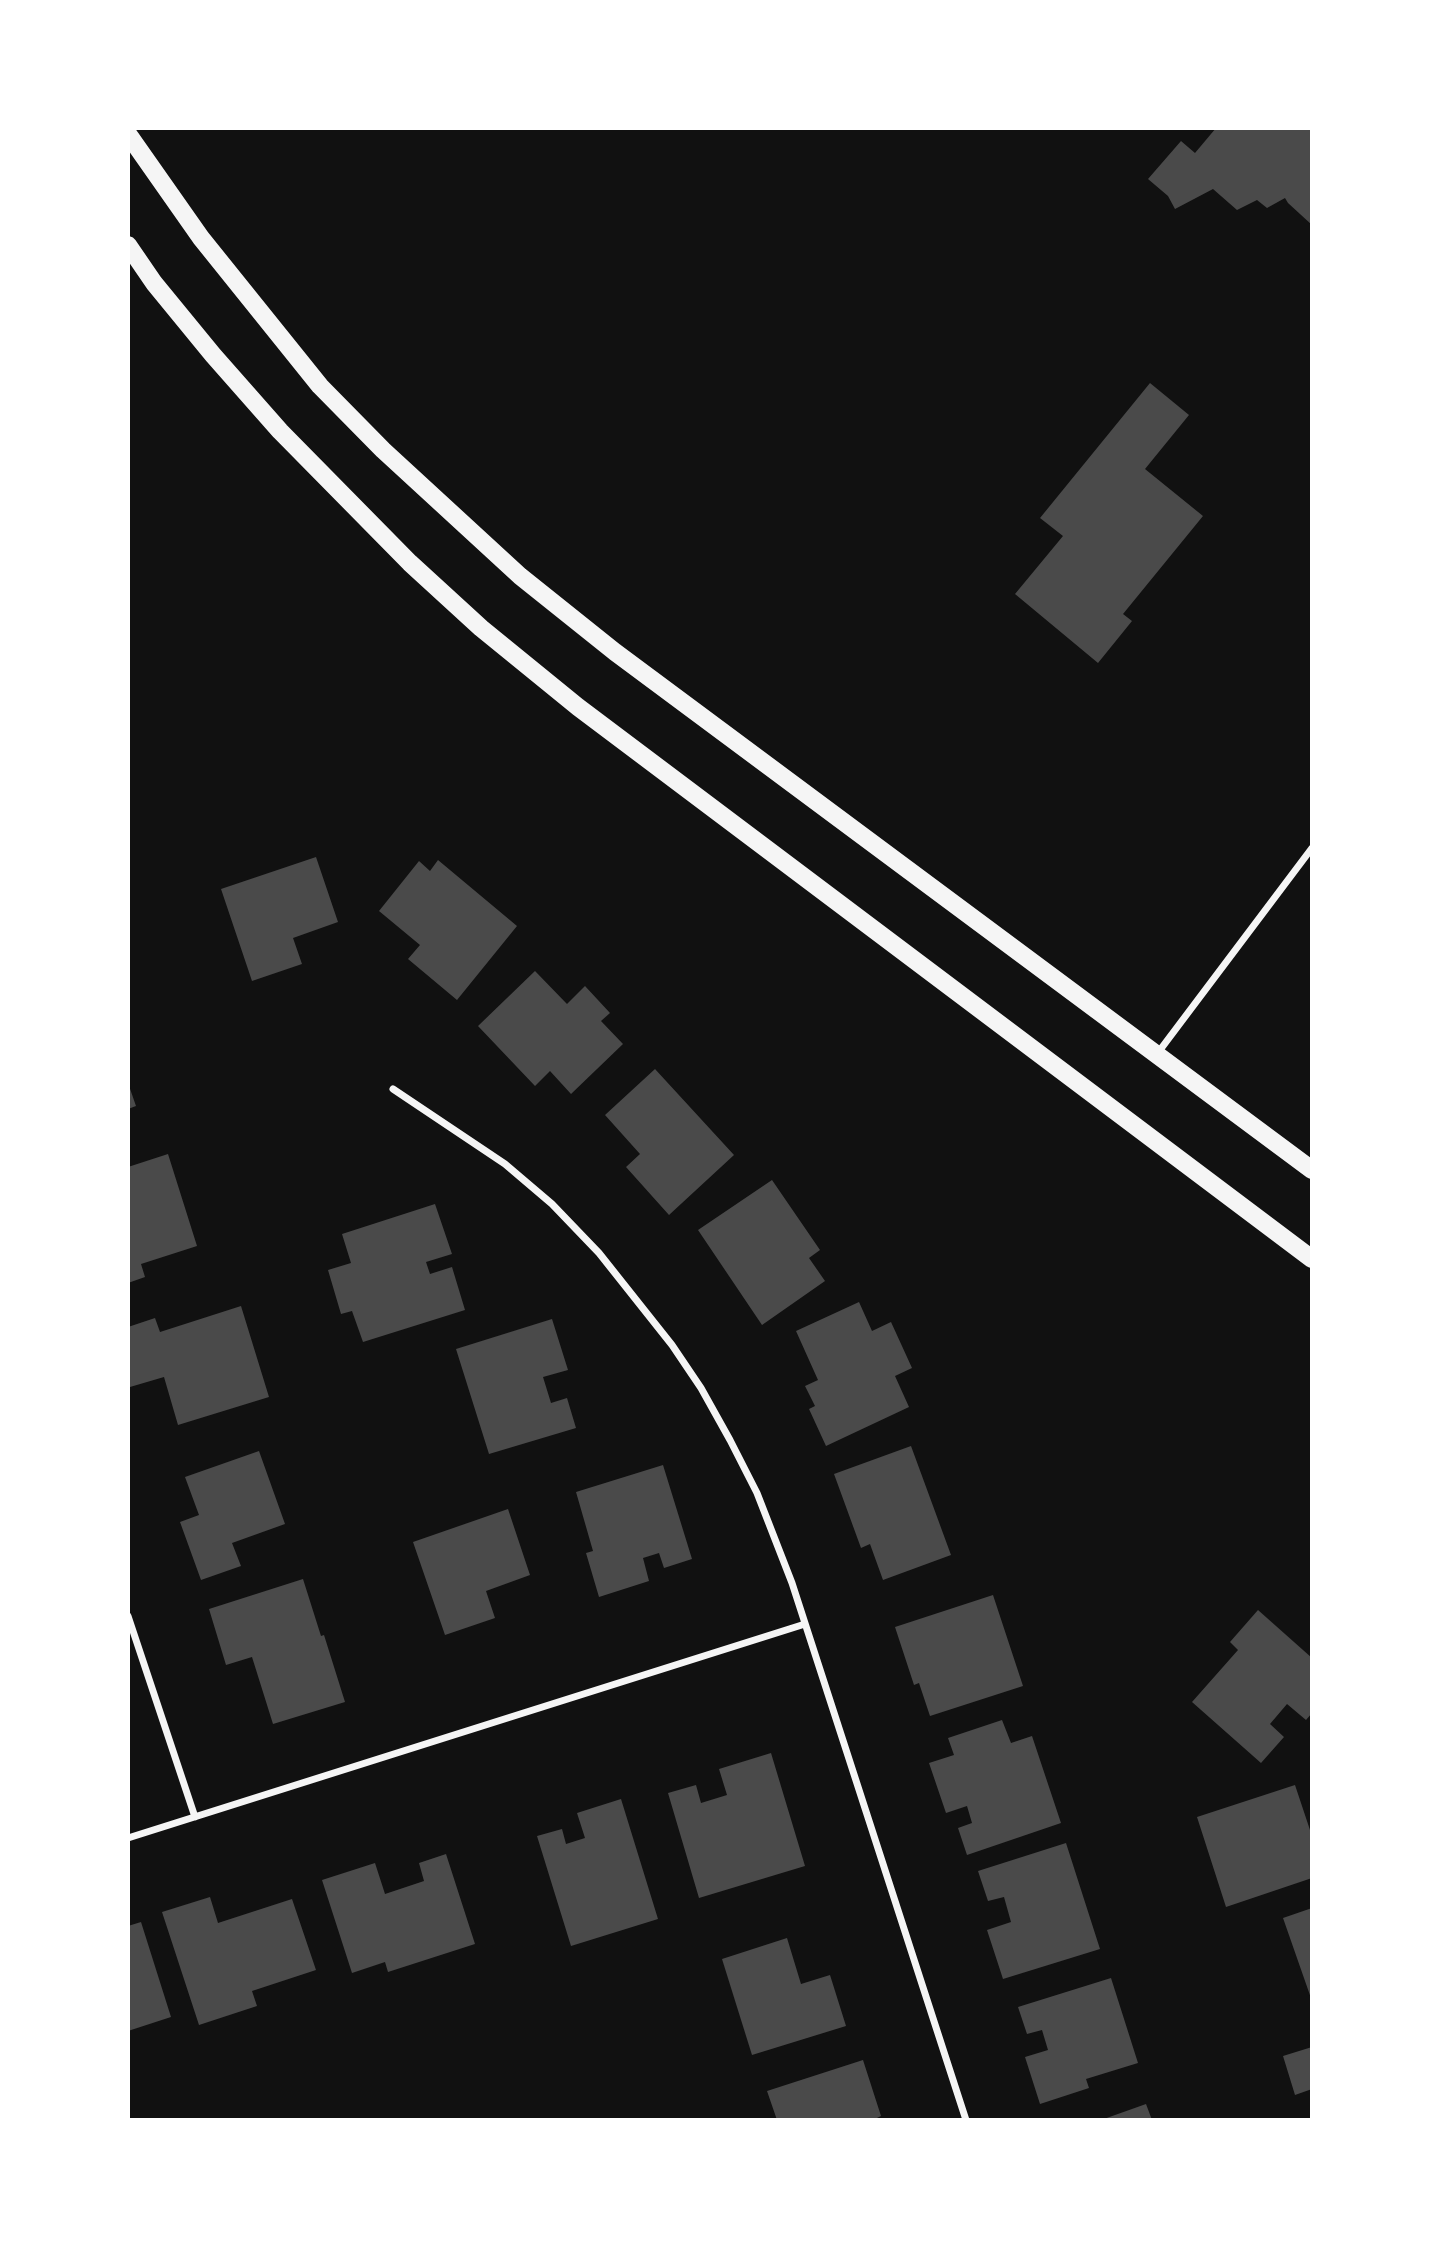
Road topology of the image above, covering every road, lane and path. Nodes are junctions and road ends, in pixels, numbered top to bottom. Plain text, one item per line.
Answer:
1 (128, 134) edge
2 (128, 245) edge
3 (1312, 848) edge
4 (1156, 1054) junction
5 (393, 1089) dead end
6 (1312, 1170) edge
7 (1312, 1259) edge
8 (128, 1616) edge
9 (805, 1624) junction
10 (195, 1817) junction
11 (128, 1838) edge
12 (966, 2120) edge

1 - 4 main road
2 - 7 main road
3 - 4 street
4 - 6 main road
5 - 9 street
8 - 10 street
9 - 10 street
9 - 12 street
10 - 11 street

